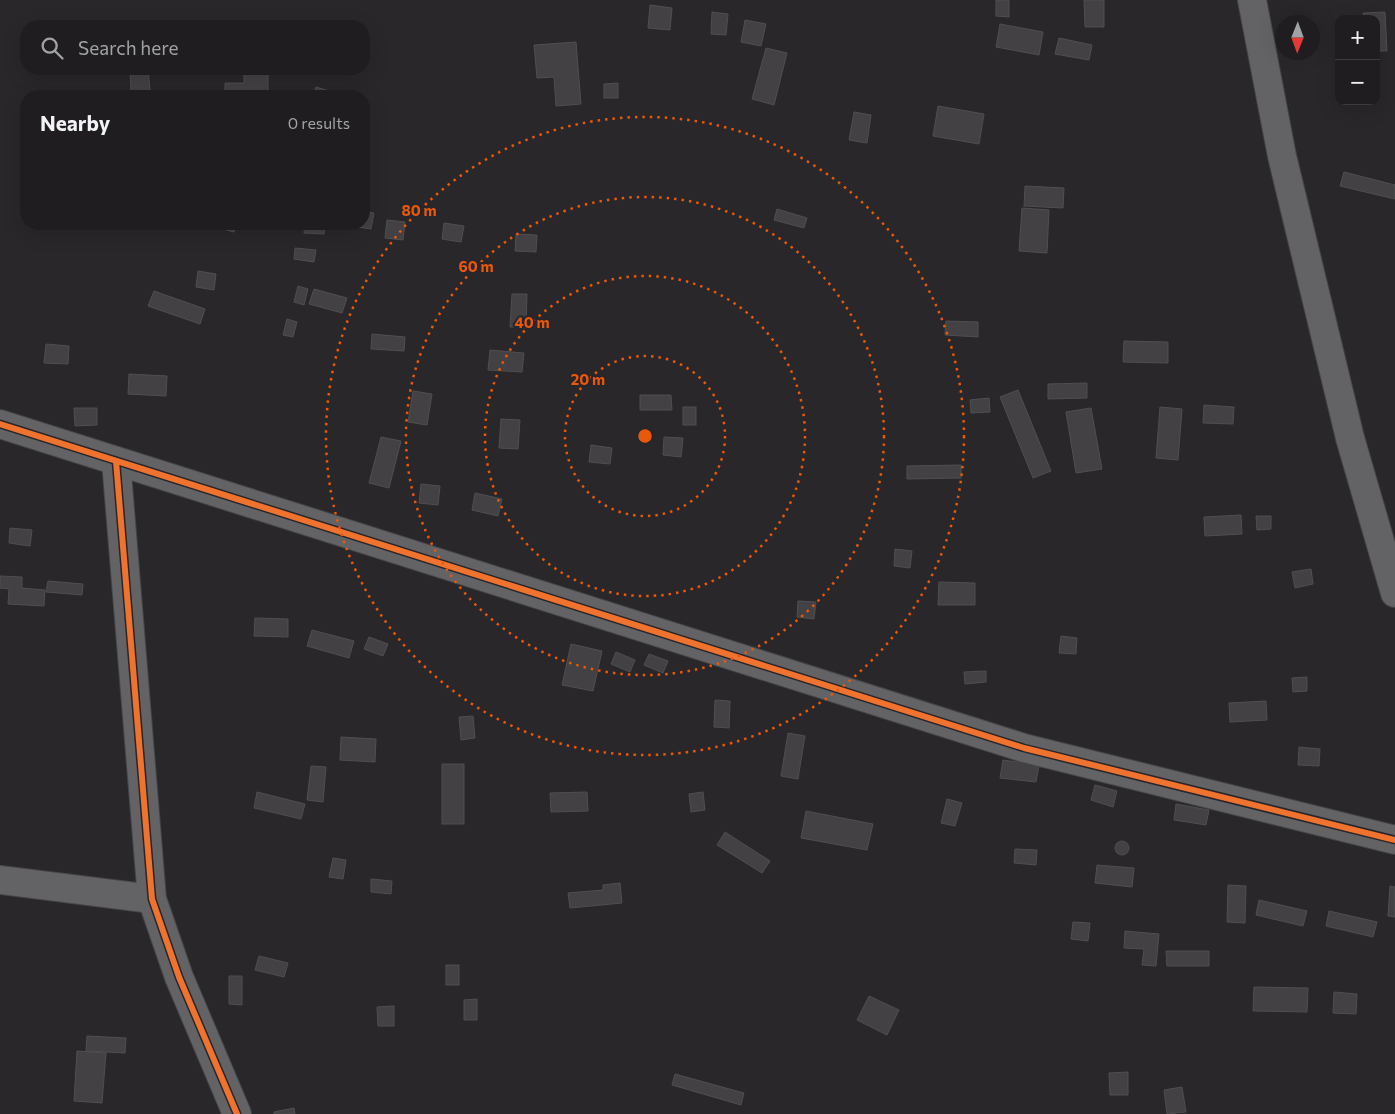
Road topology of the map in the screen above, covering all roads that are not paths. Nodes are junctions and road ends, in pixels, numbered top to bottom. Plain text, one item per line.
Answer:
1 (1252, 0) edge
2 (0, 424) edge
3 (116, 461) junction
4 (1395, 593) edge
5 (1395, 840) edge
6 (0, 880) edge
7 (152, 899) junction
8 (237, 1114) edge

1 - 4 street
2 - 3 street
3 - 5 street
3 - 7 street
6 - 7 street
7 - 8 street

